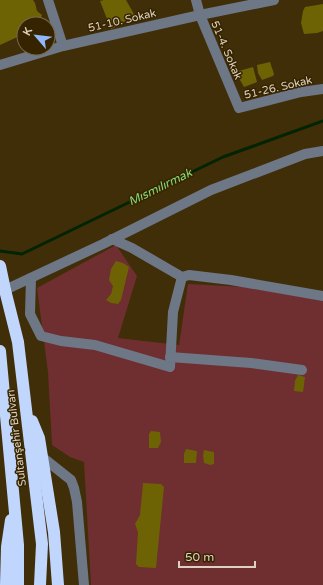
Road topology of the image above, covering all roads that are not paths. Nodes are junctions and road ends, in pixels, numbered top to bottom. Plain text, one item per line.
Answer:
1 (48, 0) edge
2 (196, 0) edge
3 (274, 0) edge
4 (200, 15) junction
5 (63, 46) junction
6 (0, 65) edge
7 (323, 89) edge
8 (239, 108) joint
9 (323, 150) edge
10 (112, 239) junction
11 (1, 270) edge
12 (182, 277) junction
13 (31, 278) junction
14 (5, 290) junction
15 (323, 296) edge
16 (0, 351) edge
17 (170, 357) junction
18 (302, 370) dead end
19 (25, 403) junction
20 (42, 457) junction
21 (14, 496) junction
22 (6, 585) edge
23 (18, 585) edge
24 (40, 585) edge
25 (58, 585) edge
26 (84, 585) edge

1 - 5 street
2 - 4 street, 51-4. Sokak
3 - 4 street, 51-10. Sokak
4 - 5 street, 51-10. Sokak
4 - 8 street, 51-4. Sokak
5 - 6 street, 51-10. Sokak
7 - 8 street, 51-26. Sokak
9 - 10 street
10 - 12 street
10 - 13 street
11 - 14 highway, Sultanşehir Bulvarı
12 - 15 street
12 - 17 street
13 - 14 street
13 - 17 street
14 - 19 highway, Sultanşehir Bulvarı
16 - 21 highway, Sultanşehir Bulvarı
17 - 18 street
19 - 20 highway
19 - 24 highway, Sultanşehir Bulvarı
20 - 25 highway
20 - 26 street
21 - 22 highway
21 - 23 highway, Sultanşehir Bulvarı

